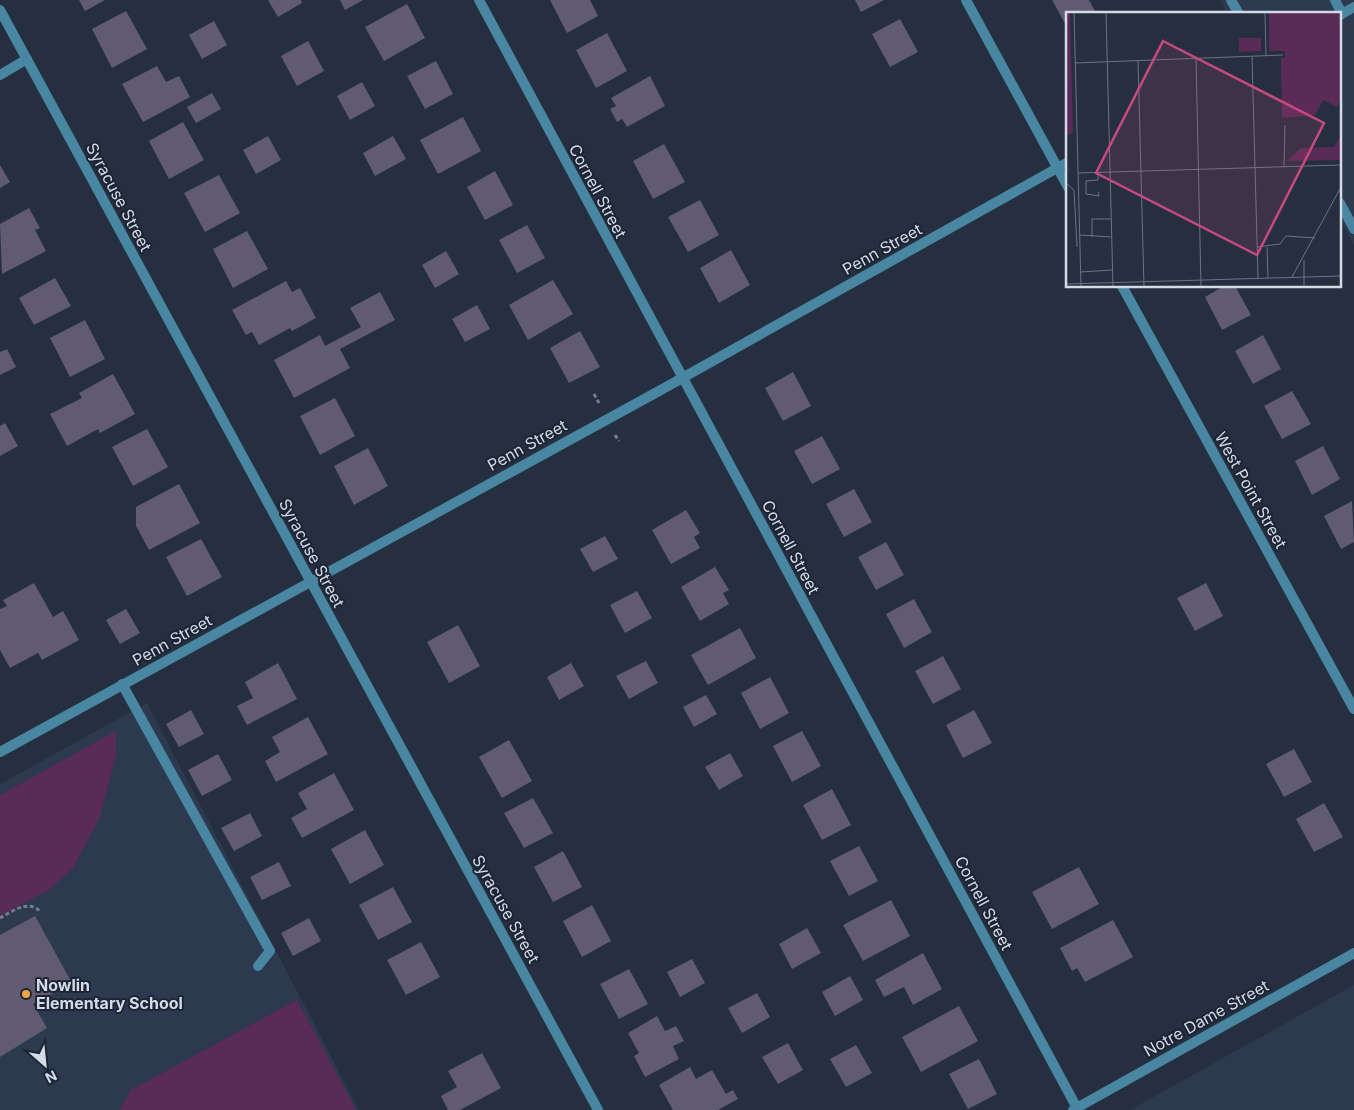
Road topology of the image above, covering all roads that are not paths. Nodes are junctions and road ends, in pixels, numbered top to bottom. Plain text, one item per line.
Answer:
1 (479, 0) edge
2 (966, 0) edge
3 (1231, 0) edge
4 (1335, 0) edge
5 (1354, 7) edge
6 (0, 10) edge
7 (1238, 12) edge
8 (1340, 12) edge
9 (1342, 13) edge
10 (27, 59) junction
11 (0, 75) edge
12 (1066, 163) edge
13 (1057, 168) junction
14 (1066, 184) edge
15 (1342, 207) edge
16 (1354, 229) edge
17 (1123, 288) edge
18 (682, 378) junction
19 (310, 581) junction
20 (122, 684) junction
21 (1354, 709) edge
22 (0, 752) edge
23 (1354, 953) edge
24 (258, 966) dead end
25 (1075, 1109) edge
26 (598, 1110) edge

1 - 18 street, Cornell Street
2 - 13 street
3 - 7 street
4 - 8 street
5 - 9 street
6 - 10 street, Syracuse Street
10 - 11 street
10 - 19 street, Syracuse Street
12 - 13 street, Penn Street
13 - 14 street
13 - 18 street, Penn Street
15 - 16 street
17 - 21 street, West Point Street
18 - 19 street, Penn Street
18 - 25 street, Cornell Street
19 - 20 street, Penn Street
19 - 26 street, Syracuse Street
20 - 22 street, Penn Street
20 - 24 street
23 - 25 street, Notre Dame Street

